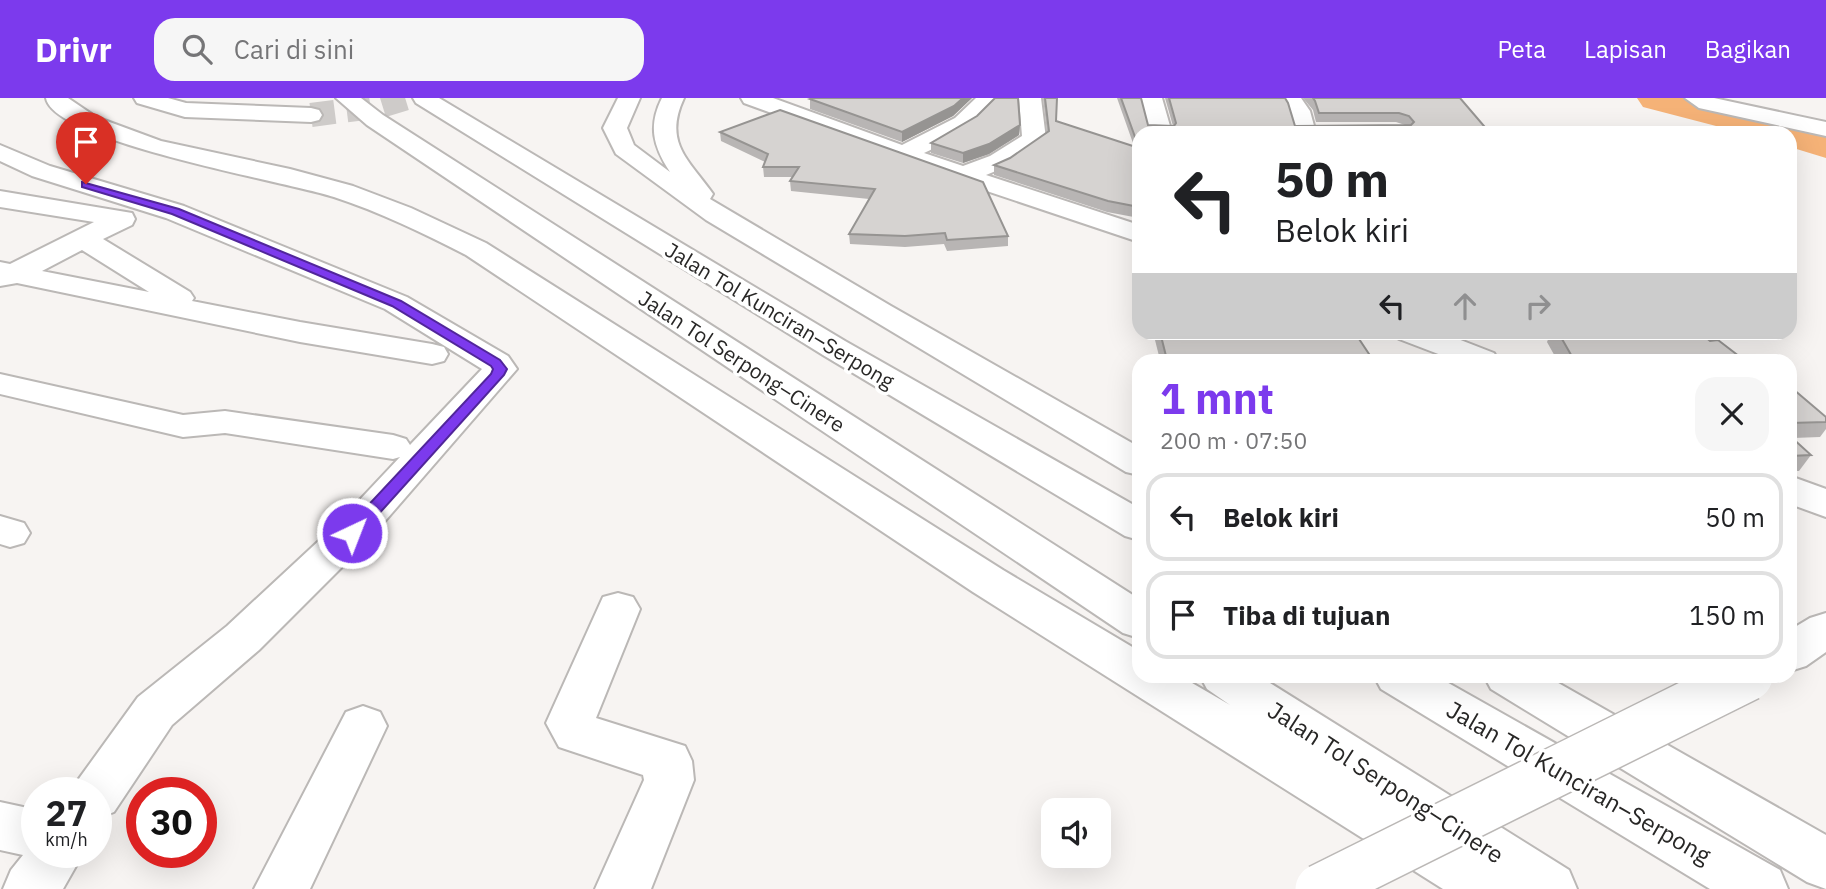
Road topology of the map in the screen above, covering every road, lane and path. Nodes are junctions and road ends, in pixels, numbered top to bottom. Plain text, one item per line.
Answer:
1 (57, 98) edge
2 (145, 98) edge
3 (347, 98) edge
4 (424, 98) edge
5 (752, 98) edge
6 (987, 98) edge
7 (1030, 98) edge
8 (1151, 98) edge
9 (1290, 98) edge
10 (1696, 98) edge
11 (628, 100) edge
12 (668, 106) edge
13 (311, 115) tunnel mouth
14 (1158, 126) edge
15 (1302, 126) edge
16 (1826, 129) edge
17 (0, 152) edge
18 (904, 153) junction
19 (963, 175) junction
20 (0, 199) edge
21 (715, 214) junction
22 (1132, 232) edge
23 (82, 238) junction
24 (5, 275) edge
25 (202, 312) junction
26 (1431, 340) edge
27 (432, 354) dead end
28 (1467, 354) edge
29 (0, 384) edge
30 (393, 447) dead end
31 (1132, 459) edge
32 (1797, 492) edge
33 (1826, 504) edge
34 (1132, 522) edge
35 (618, 609) dead end
36 (1132, 616) edge
37 (1826, 630) edge
38 (1797, 649) edge
39 (1132, 669) edge
40 (1154, 683) edge
41 (1234, 683) edge
42 (1409, 683) edge
43 (1519, 683) edge
44 (1734, 683) edge
45 (363, 726) dead end
46 (109, 777) edge
47 (0, 826) edge
48 (21, 831) edge
49 (1826, 864) edge
50 (46, 868) edge
51 (31, 889) edge
52 (282, 889) edge
53 (623, 889) edge
54 (1320, 889) edge
55 (1492, 889) edge
56 (1549, 889) edge
57 (1760, 889) edge

1 - 39 main road
2 - 13 main road
3 - 36 main road, Jalan Tol Serpong–Cinere
4 - 34 main road, Jalan Tol Kunciran–Serpong
5 - 18 main road
6 - 18 main road
7 - 19 main road
8 - 14 main road
9 - 15 main road
10 - 16 main road
11 - 21 main road
12 - 21 main road
17 - 46 main road
18 - 19 main road
19 - 22 main road
20 - 23 main road
21 - 31 main road
23 - 24 main road
23 - 25 main road
24 - 25 main road
25 - 27 main road
26 - 28 main road
29 - 30 main road
32 - 33 main road
35 - 53 main road
37 - 38 main road
40 - 55 main road
41 - 56 main road, Jalan Tol Serpong–Cinere
42 - 57 main road, Jalan Tol Kunciran–Serpong
43 - 49 main road
44 - 54 main road, bridge
45 - 52 main road
47 - 48 main road
50 - 51 main road

